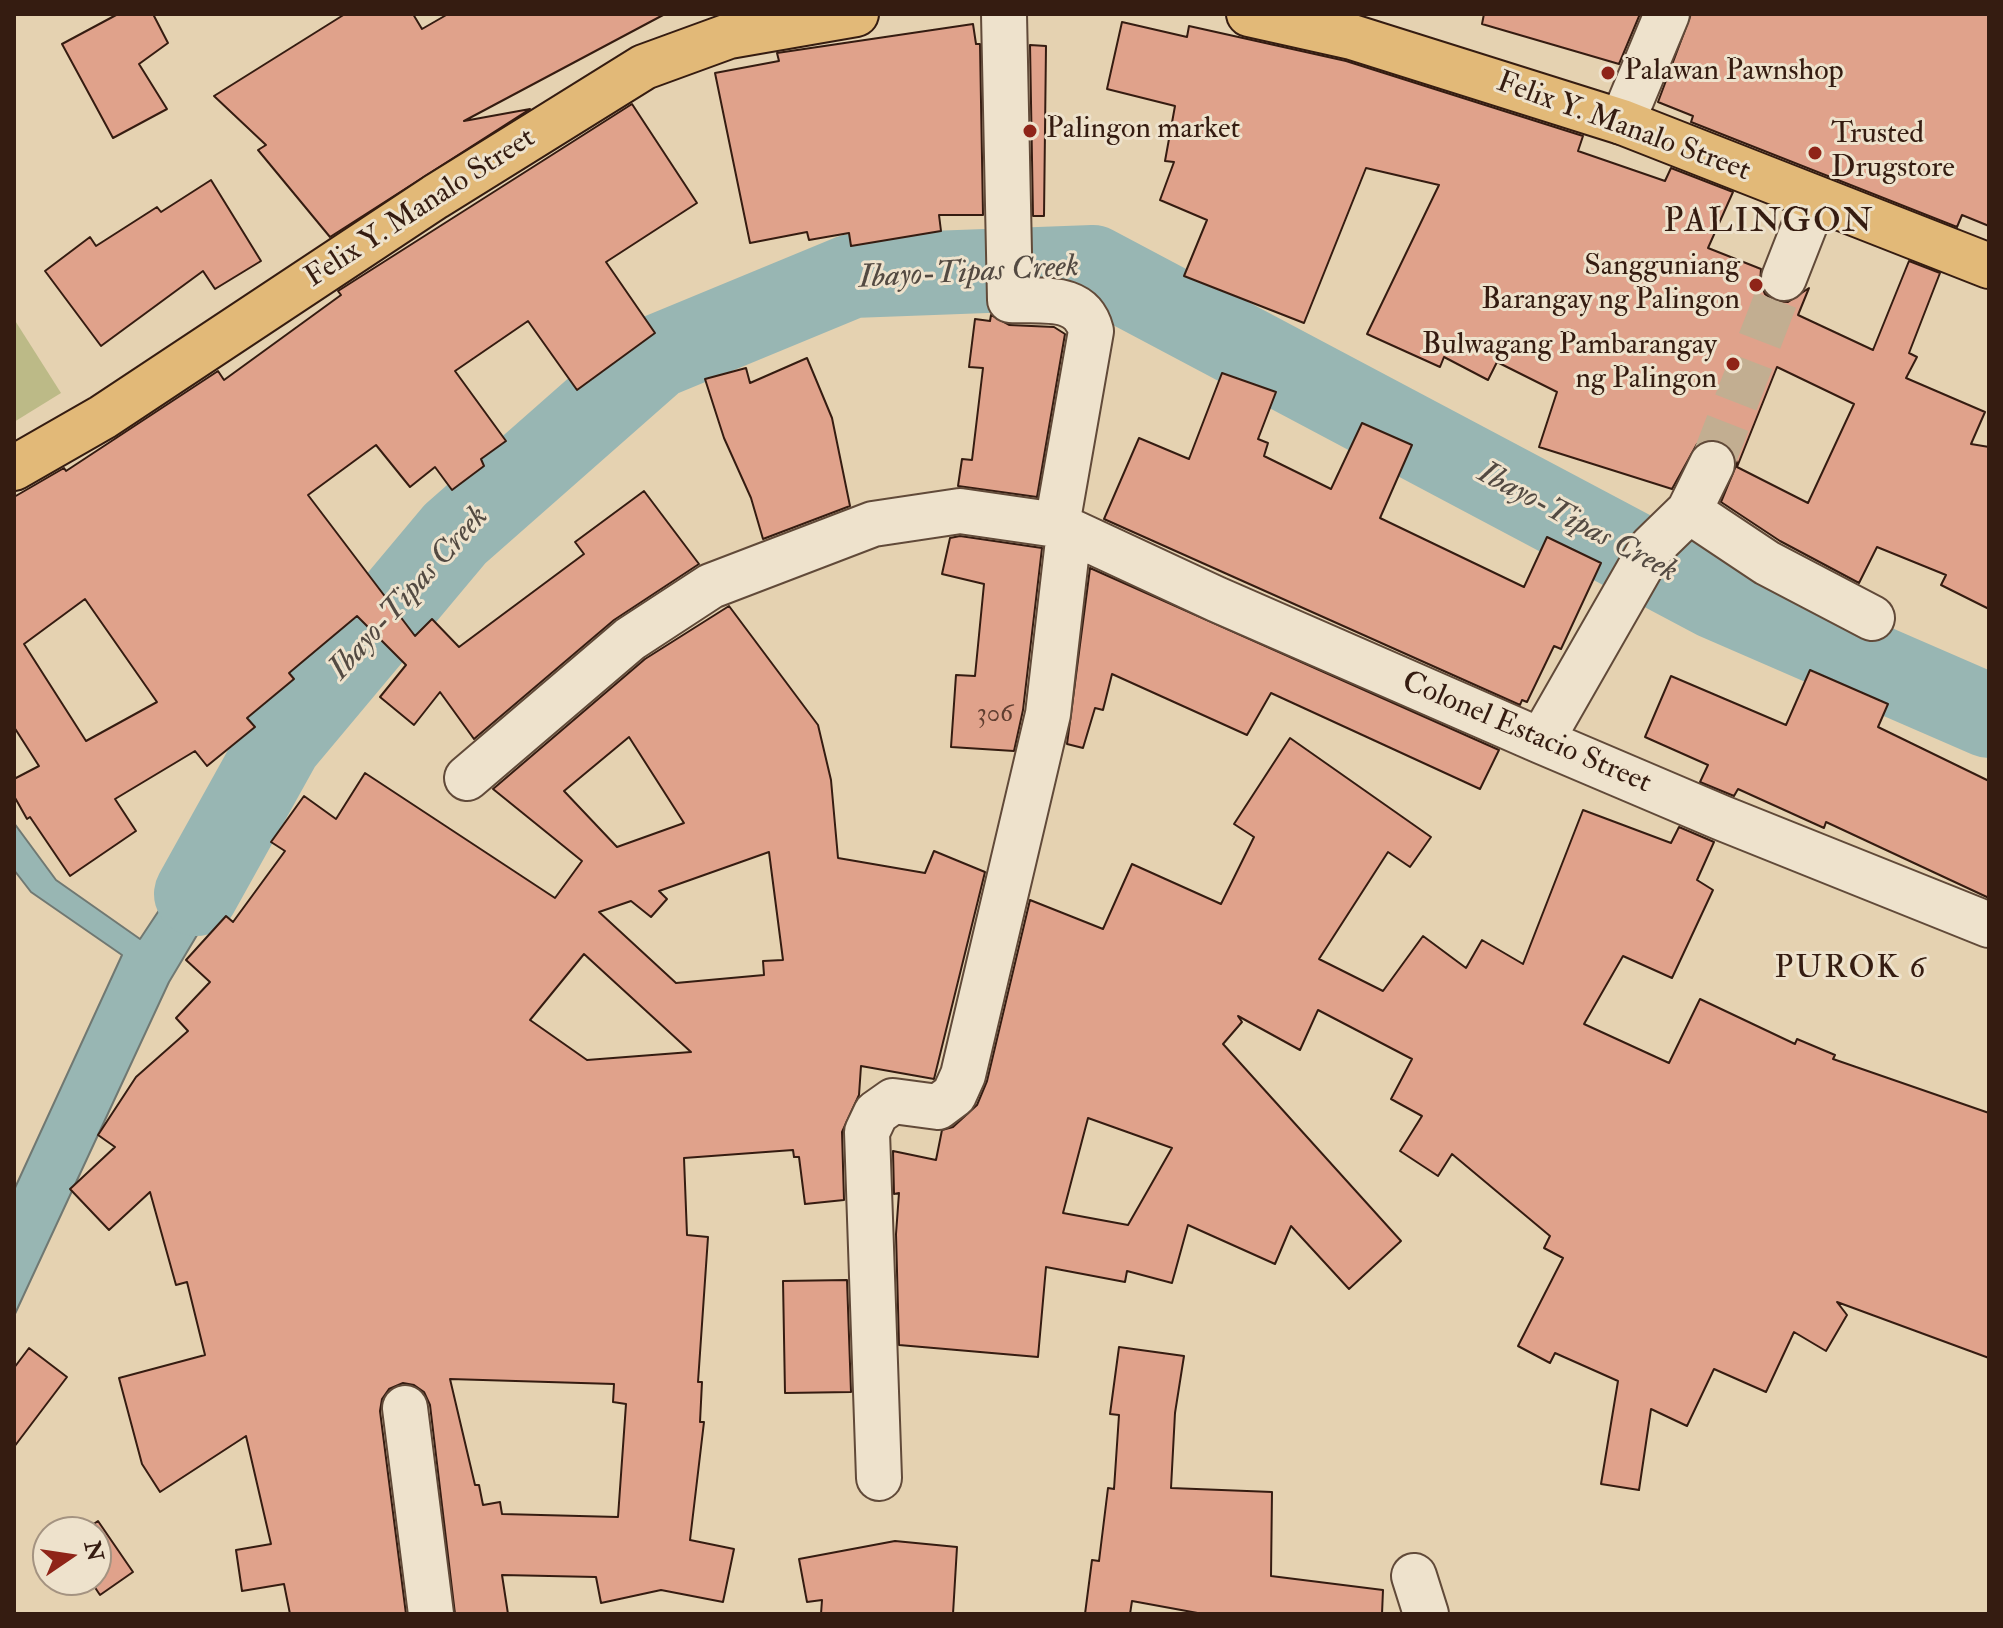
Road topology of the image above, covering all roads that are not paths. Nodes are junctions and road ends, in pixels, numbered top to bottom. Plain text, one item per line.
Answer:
1 (856, 14) edge
2 (1004, 14) edge
3 (1249, 14) edge
4 (1667, 14) edge
5 (1622, 122) junction
6 (1815, 199) junction
7 (1989, 266) edge
8 (1784, 278) tunnel mouth
9 (1712, 464) tunnel mouth
10 (14, 468) edge
11 (1689, 511) junction
12 (1063, 528) junction
13 (1872, 618) dead end
14 (1541, 741) junction
15 (467, 778) dead end
16 (1989, 925) edge
17 (405, 1408) dead end
18 (879, 1478) dead end
19 (431, 1614) edge

1 - 10 main road, Felix Y. Manalo Street
2 - 12 street
3 - 5 main road, Felix Y. Manalo Street
4 - 5 street
5 - 6 main road, Felix Y. Manalo Street
6 - 7 main road, Felix Y. Manalo Street
6 - 8 street
9 - 11 street
11 - 13 street
11 - 14 street
12 - 14 street, Colonel Estacio Street
12 - 15 street, Colonel Estacio Street
12 - 18 street
14 - 16 street, Colonel Estacio Street
17 - 19 street

